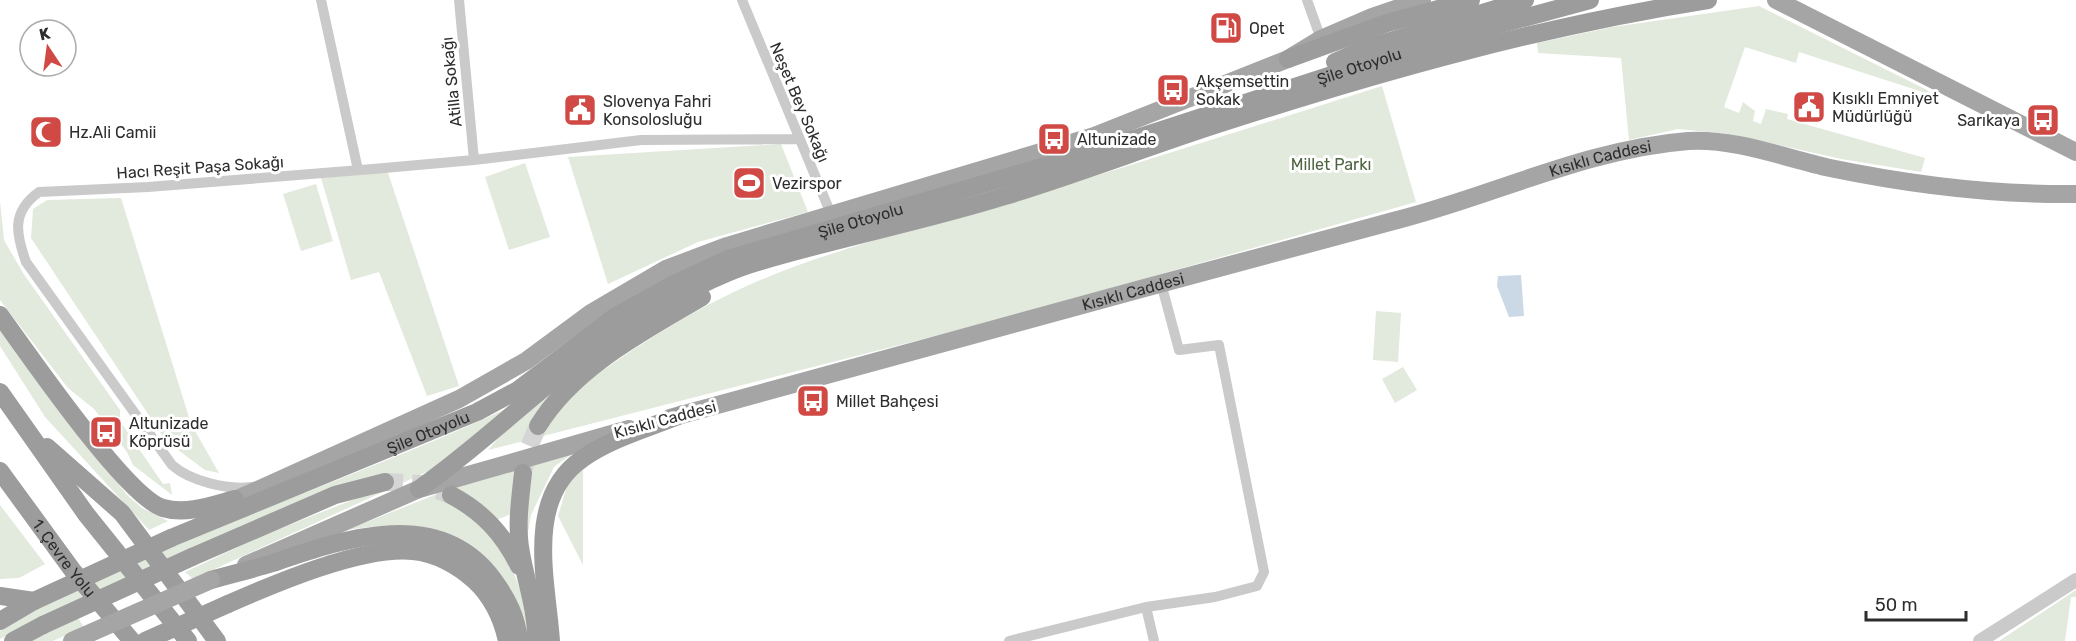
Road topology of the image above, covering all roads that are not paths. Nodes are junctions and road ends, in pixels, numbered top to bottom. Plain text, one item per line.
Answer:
1 (321, 0) edge
2 (459, 0) edge
3 (742, 0) edge
4 (1306, 0) edge
5 (1422, 0) edge
6 (1471, 0) edge
7 (1525, 0) edge
8 (1590, 0) edge
9 (1708, 0) edge
10 (1776, 0) edge
11 (1321, 39) junction
12 (1287, 58) junction
13 (1211, 112) junction
14 (799, 139) junction
15 (2075, 152) edge
16 (474, 160) junction
17 (358, 170) junction
18 (2076, 194) edge
19 (831, 214) junction
20 (810, 249) junction
21 (1161, 283) junction
22 (0, 315) edge
23 (0, 392) edge
24 (683, 414) junction
25 (538, 426) tunnel mouth
26 (25, 428) junction
27 (0, 471) edge
28 (523, 473) tunnel mouth
29 (385, 482) tunnel mouth
30 (274, 483) junction
31 (419, 489) junction
32 (451, 495) tunnel mouth
33 (236, 499) junction
34 (171, 538) junction
35 (211, 580) junction
36 (2076, 580) edge
37 (528, 590) junction
38 (0, 596) edge
39 (34, 601) junction
40 (1146, 607) junction
41 (0, 621) edge
42 (13, 641) edge
43 (72, 641) edge
44 (132, 641) edge
45 (144, 641) edge
46 (188, 641) edge
47 (217, 641) edge
48 (507, 641) edge
49 (519, 641) edge
50 (536, 641) edge
51 (551, 641) edge
52 (1009, 641) edge
53 (1154, 641) edge
54 (1980, 641) edge

1 - 17 street
2 - 16 street, Atilla Sokağı
3 - 14 street, Neşet Bey Sokağı
4 - 11 street
5 - 11 main road
6 - 12 highway
7 - 13 highway
8 - 13 highway, Şile Otoyolu
9 - 20 highway, Şile Otoyolu
10 - 15 main road
11 - 12 main road
12 - 19 main road
13 - 34 highway, Şile Otoyolu
14 - 16 street, Hacı Reşit Paşa Sokağı
14 - 19 street, Neşet Bey Sokağı
16 - 17 street, Hacı Reşit Paşa Sokağı
17 - 30 street, Hacı Reşit Paşa Sokağı
18 - 21 main road, Kısıklı Caddesi
19 - 30 main road
20 - 25 highway
20 - 31 highway, Şile Otoyolu
21 - 24 main road, Kısıklı Caddesi
21 - 40 street
22 - 33 highway
23 - 26 highway
24 - 31 main road, Kısıklı Caddesi
24 - 51 highway
26 - 46 highway
26 - 47 highway
27 - 44 highway, 1. Çevre Yolu
28 - 37 highway
29 - 42 highway, bridge
30 - 33 main road
31 - 35 main road, Kısıklı Caddesi
32 - 37 highway
33 - 34 main road
34 - 39 highway, bridge
35 - 43 main road, bridge
35 - 49 highway
36 - 54 street
37 - 50 highway
38 - 39 highway
39 - 41 highway
40 - 52 street
40 - 53 street
45 - 48 highway, bridge

